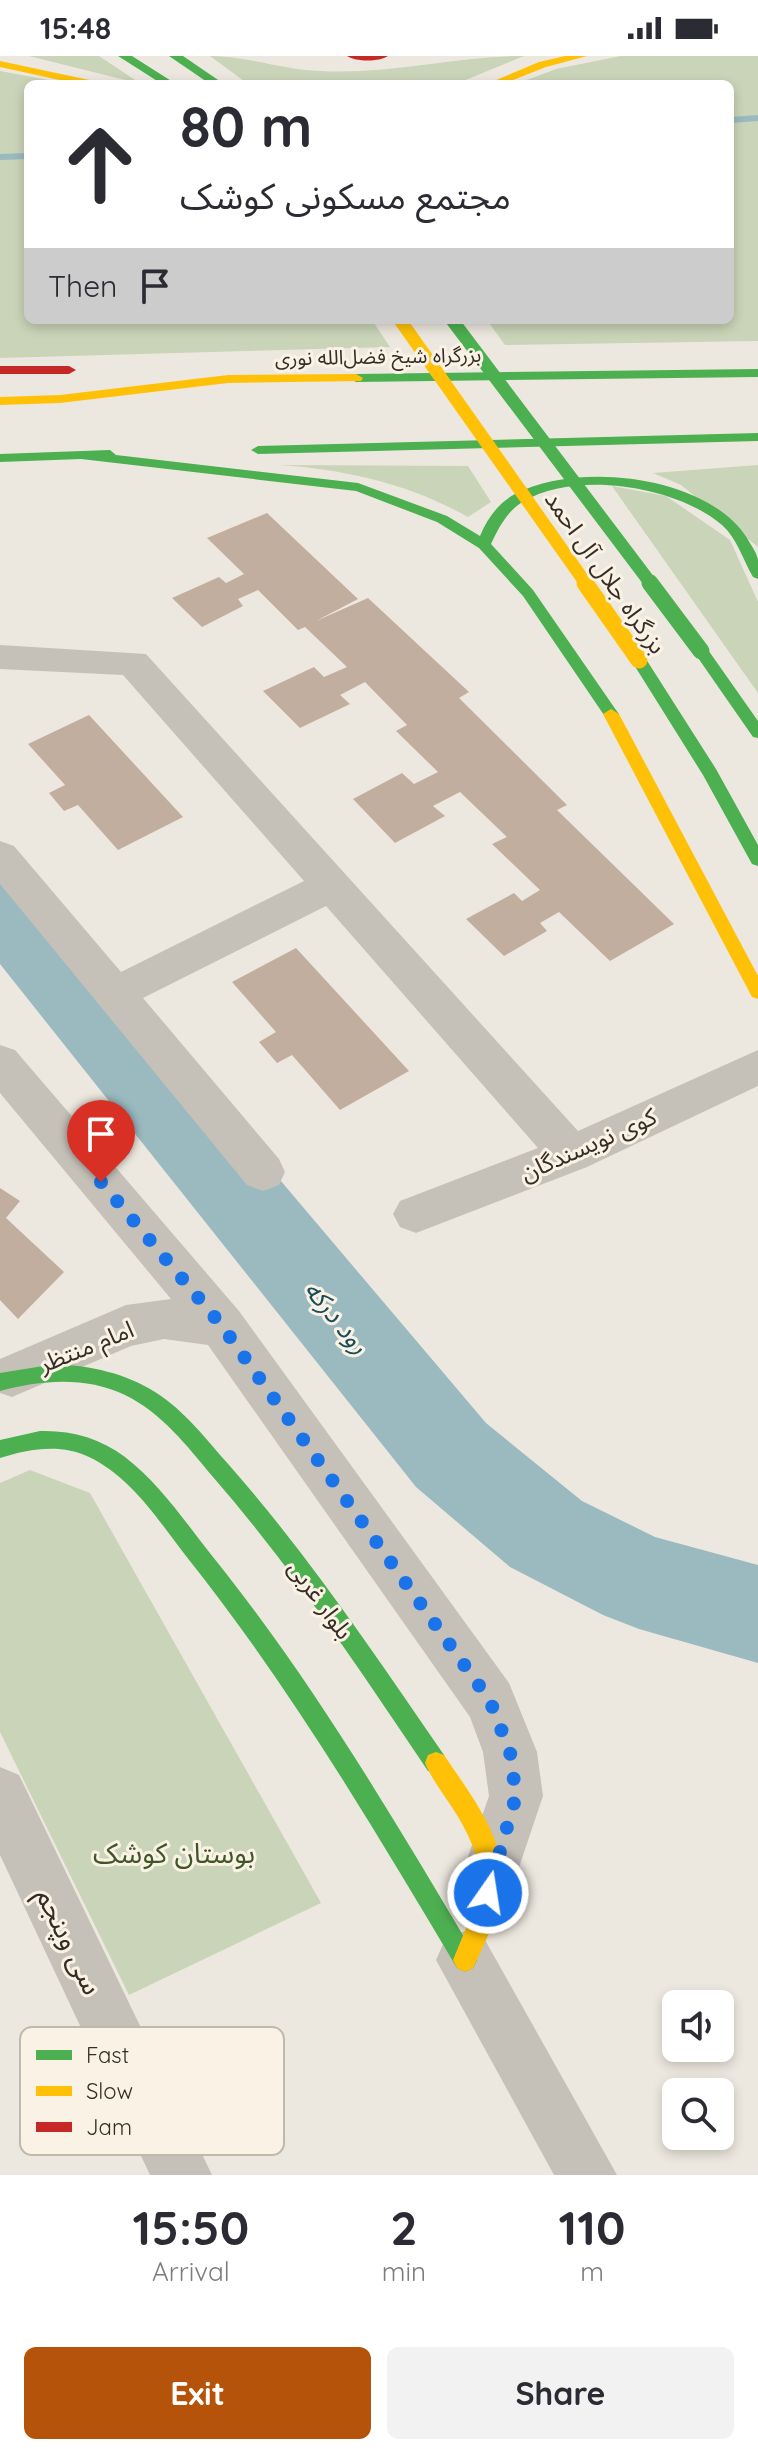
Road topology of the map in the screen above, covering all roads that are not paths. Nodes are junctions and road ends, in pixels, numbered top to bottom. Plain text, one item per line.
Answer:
1 (124, 56) edge
2 (175, 56) edge
3 (353, 56) edge
4 (382, 56) edge
5 (581, 56) edge
6 (0, 64) edge
7 (75, 80) edge
8 (163, 80) edge
9 (212, 80) edge
10 (503, 80) edge
11 (403, 324) edge
12 (455, 324) edge
13 (0, 370) edge
14 (89, 371) dead end
15 (120, 373) dead end
16 (758, 373) edge
17 (228, 379) junction
18 (0, 401) edge
19 (758, 437) edge
20 (80, 455) junction
21 (0, 458) edge
22 (484, 545) junction
23 (758, 574) edge
24 (0, 657) edge
25 (758, 733) edge
26 (0, 856) edge
27 (758, 860) edge
28 (331, 885) junction
29 (758, 992) edge
30 (114, 994) junction
31 (0, 1062) edge
32 (758, 1067) edge
33 (571, 1154) junction
34 (263, 1172) dead end
35 (416, 1214) dead end
36 (222, 1326) junction
37 (2, 1381) edge
38 (0, 1449) edge
39 (0, 1794) edge
40 (491, 1871) junction
41 (465, 1960) junction
42 (111, 2027) edge
43 (172, 2155) edge
44 (182, 2175) edge
45 (587, 2175) edge

1 - 8 main road
2 - 9 main road
3 - 4 main road
5 - 10 main road
6 - 7 main road
11 - 27 main road, بزرگراه جلال آل احمد, bridge
12 - 25 main road, بزرگراه جلال آل احمد, bridge
13 - 14 main road
15 - 17 main road
16 - 17 main road, بزرگراه شیخ فضل‌الله نوری
17 - 18 main road, بزرگراه شیخ فضل‌الله نوری
19 - 20 main road
20 - 21 main road
20 - 22 main road
22 - 23 main road
22 - 29 main road
24 - 28 street
26 - 30 street
28 - 30 street
28 - 33 street
30 - 34 street
31 - 36 street
32 - 33 street, کوی نویسندگان
33 - 35 street, کوی نویسندگان
36 - 37 street, امام منتظر
36 - 40 street
37 - 40 main road, بلوار غربی
38 - 41 main road
39 - 42 street, سی وپنجم
40 - 41 main road, بلوار غربی
41 - 45 street
43 - 44 street, سی وپنجم

